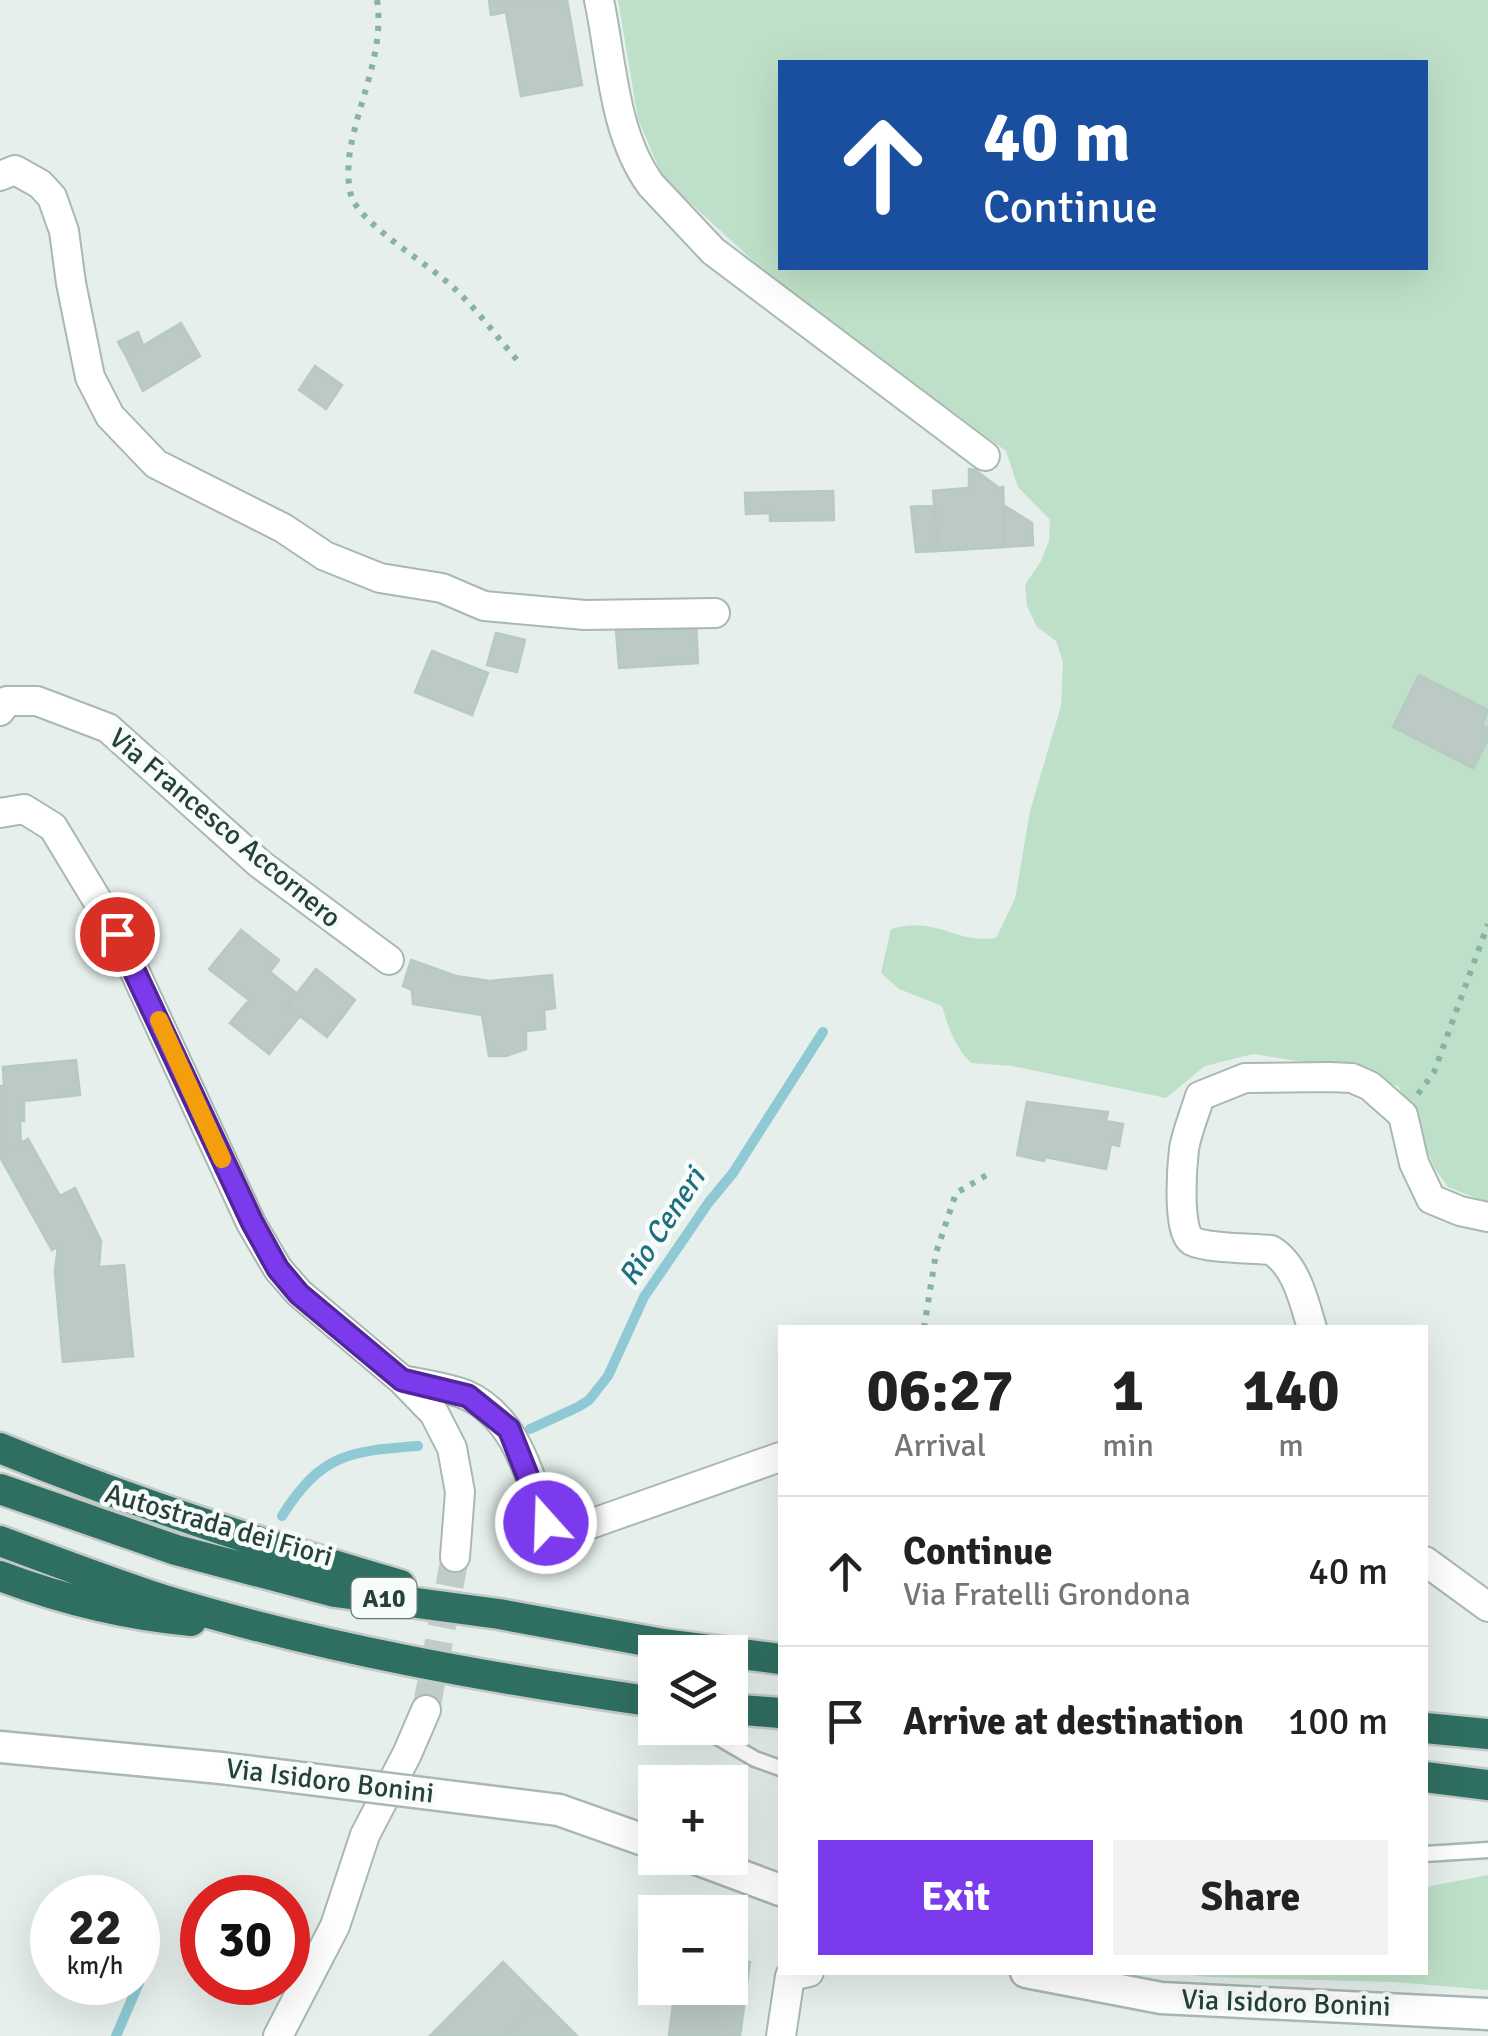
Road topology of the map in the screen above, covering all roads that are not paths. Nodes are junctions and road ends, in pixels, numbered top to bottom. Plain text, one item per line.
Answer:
1 (598, 0) edge
2 (0, 176) edge
3 (985, 456) dead end
4 (715, 613) dead end
5 (0, 710) edge
6 (0, 814) edge
7 (389, 960) dead end
8 (1488, 1217) edge
9 (1311, 1325) edge
10 (402, 1380) junction
11 (0, 1448) edge
12 (778, 1458) edge
13 (0, 1489) edge
14 (0, 1541) edge
15 (455, 1557) tunnel mouth
16 (1428, 1562) edge
17 (0, 1576) edge
18 (1488, 1606) edge
19 (499, 1614) junction
20 (274, 1630) junction
21 (778, 1658) edge
22 (638, 1699) edge
23 (426, 1710) tunnel mouth
24 (748, 1710) edge
25 (778, 1713) edge
26 (1428, 1728) edge
27 (1488, 1734) edge
28 (730, 1745) edge
29 (0, 1747) edge
30 (778, 1767) edge
31 (1428, 1777) edge
32 (1488, 1784) edge
33 (638, 1838) edge
34 (1488, 1850) edge
35 (1428, 1854) edge
36 (740, 1875) edge
37 (778, 1889) edge
38 (795, 1975) edge
39 (1041, 1975) edge
40 (1488, 2014) edge
41 (278, 2036) edge
42 (781, 2036) edge
43 (791, 2036) edge

1 - 3 street
2 - 4 street
5 - 7 street, Via Francesco Accornero
6 - 10 street
8 - 9 street
10 - 12 street
10 - 15 street
11 - 19 highway, A10
13 - 19 highway, Autostrada dei Fiori / A10
14 - 20 highway, A10
16 - 18 street
17 - 20 highway, A10
19 - 21 highway, Autostrada dei Fiori / A10
20 - 22 highway, A10
23 - 41 street
24 - 25 highway
26 - 27 highway
28 - 30 lane
29 - 33 street, Via Isidoro Bonini, bridge
31 - 32 highway
34 - 35 lane
36 - 37 street
38 - 42 street
39 - 40 street, Via Isidoro Bonini
42 - 43 lane

